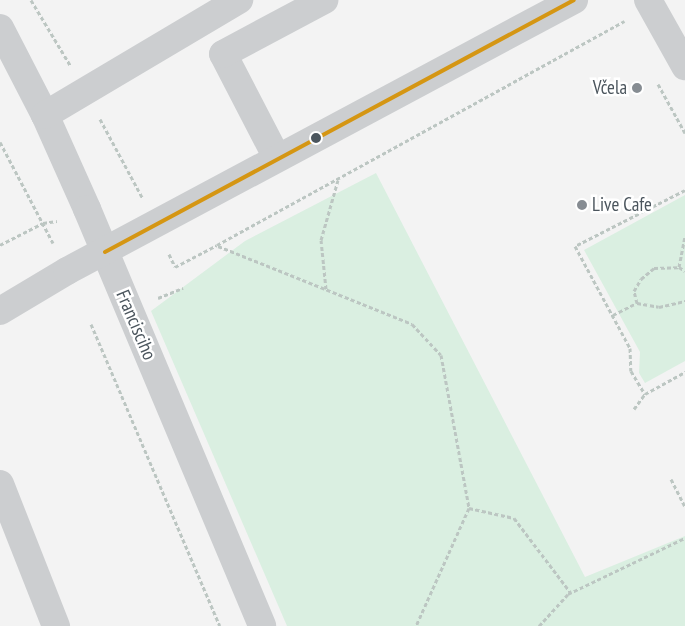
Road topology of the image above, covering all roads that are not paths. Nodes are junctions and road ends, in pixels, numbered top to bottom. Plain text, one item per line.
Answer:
1 (239, 0) edge
2 (324, 0) edge
3 (574, 0) edge
4 (650, 4) edge
5 (0, 28) edge
6 (8, 62) edge
7 (685, 65) edge
8 (45, 115) junction
9 (277, 158) junction
10 (105, 252) junction
11 (0, 311) edge
12 (0, 484) edge
13 (56, 626) edge
14 (262, 626) edge

1 - 8 street
2 - 9 street
3 - 9 street
4 - 7 street
5 - 6 street, Francisciho
6 - 8 street, Francisciho
8 - 10 street, Francisciho
9 - 10 street
10 - 11 street
10 - 14 street, Francisciho
12 - 13 street

